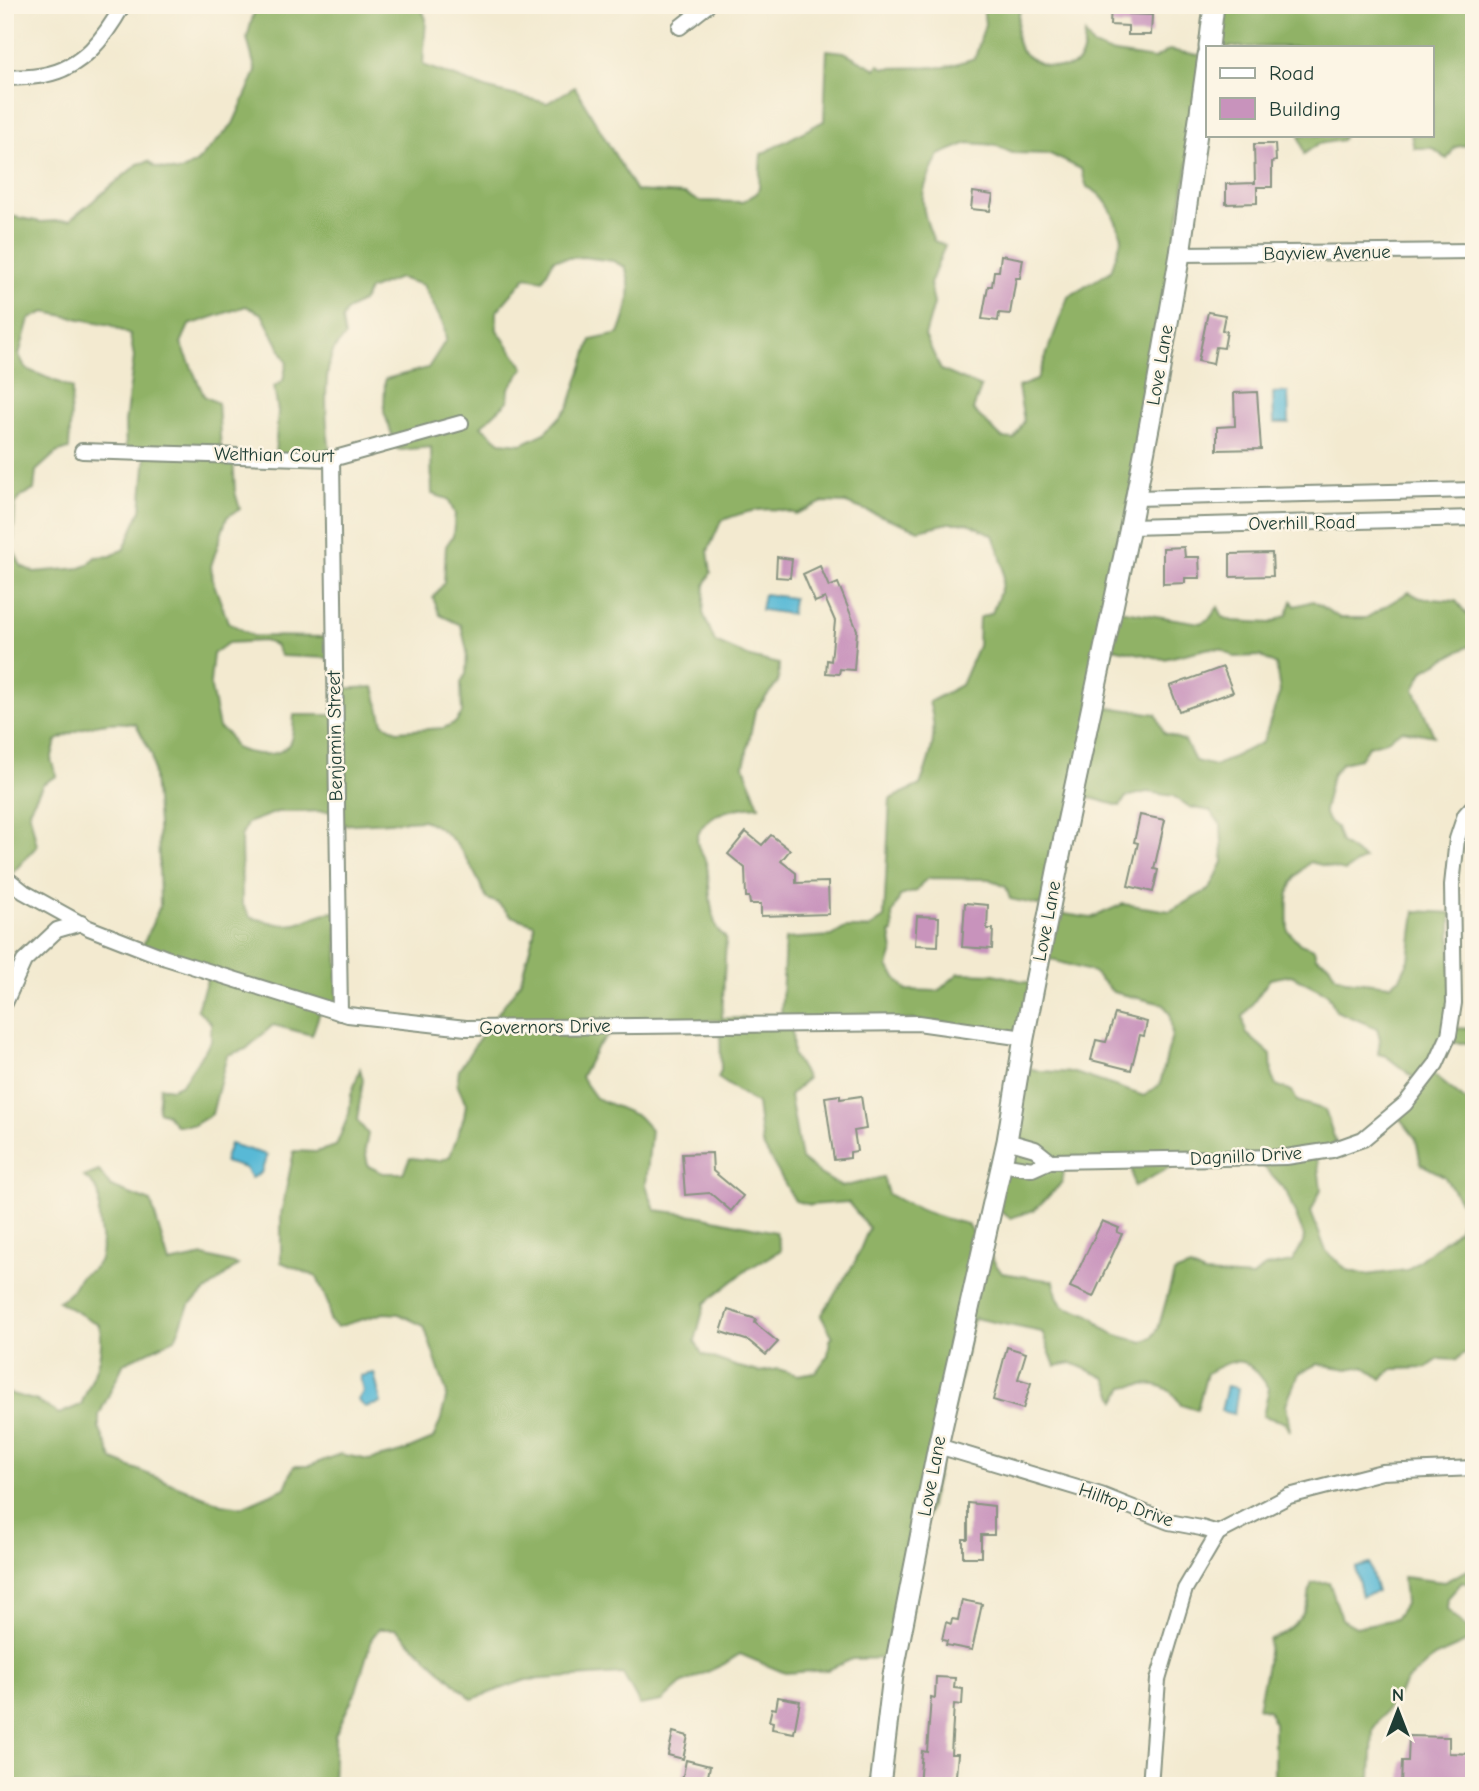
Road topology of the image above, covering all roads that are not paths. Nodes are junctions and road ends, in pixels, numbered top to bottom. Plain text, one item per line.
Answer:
1 (123, 5) edge
2 (708, 5) edge
3 (1214, 5) edge
4 (680, 27) dead end
5 (1209, 46) edge
6 (1206, 69) edge
7 (5, 78) edge
8 (1474, 251) edge
9 (1180, 254) junction
10 (461, 423) dead end
11 (82, 451) dead end
12 (332, 459) junction
13 (1474, 490) edge
14 (1135, 498) junction
15 (1474, 518) edge
16 (1130, 527) junction
17 (1474, 805) edge
18 (5, 877) edge
19 (81, 923) junction
20 (5, 1003) edge
21 (340, 1013) junction
22 (1024, 1038) junction
23 (1007, 1141) junction
24 (1050, 1161) junction
25 (1002, 1164) junction
26 (938, 1446) junction
27 (1474, 1468) edge
28 (1218, 1534) junction
29 (880, 1786) edge
30 (1150, 1786) edge

1 - 7 street
2 - 4 street
3 - 5 street
6 - 9 street, Love Lane
8 - 9 street, Bayview Avenue
9 - 14 street, Love Lane
10 - 12 street, Welthian Court
11 - 12 street, Welthian Court
12 - 21 street, Benjamin Street
13 - 14 street, Overhill Road
14 - 16 street, Love Lane
15 - 16 street, Overhill Road
16 - 22 street, Love Lane
17 - 24 street, Dagnillo Drive
18 - 19 street, Governors Drive
19 - 20 street
19 - 21 street, Governors Drive
21 - 22 street, Governors Drive
22 - 23 street, Love Lane
23 - 24 street, Dagnillo Drive
23 - 25 street, Love Lane
24 - 25 street, Dagnillo Drive
25 - 26 street, Love Lane
26 - 28 street, Hilltop Drive
26 - 29 street, Love Lane
27 - 28 street
28 - 30 street

